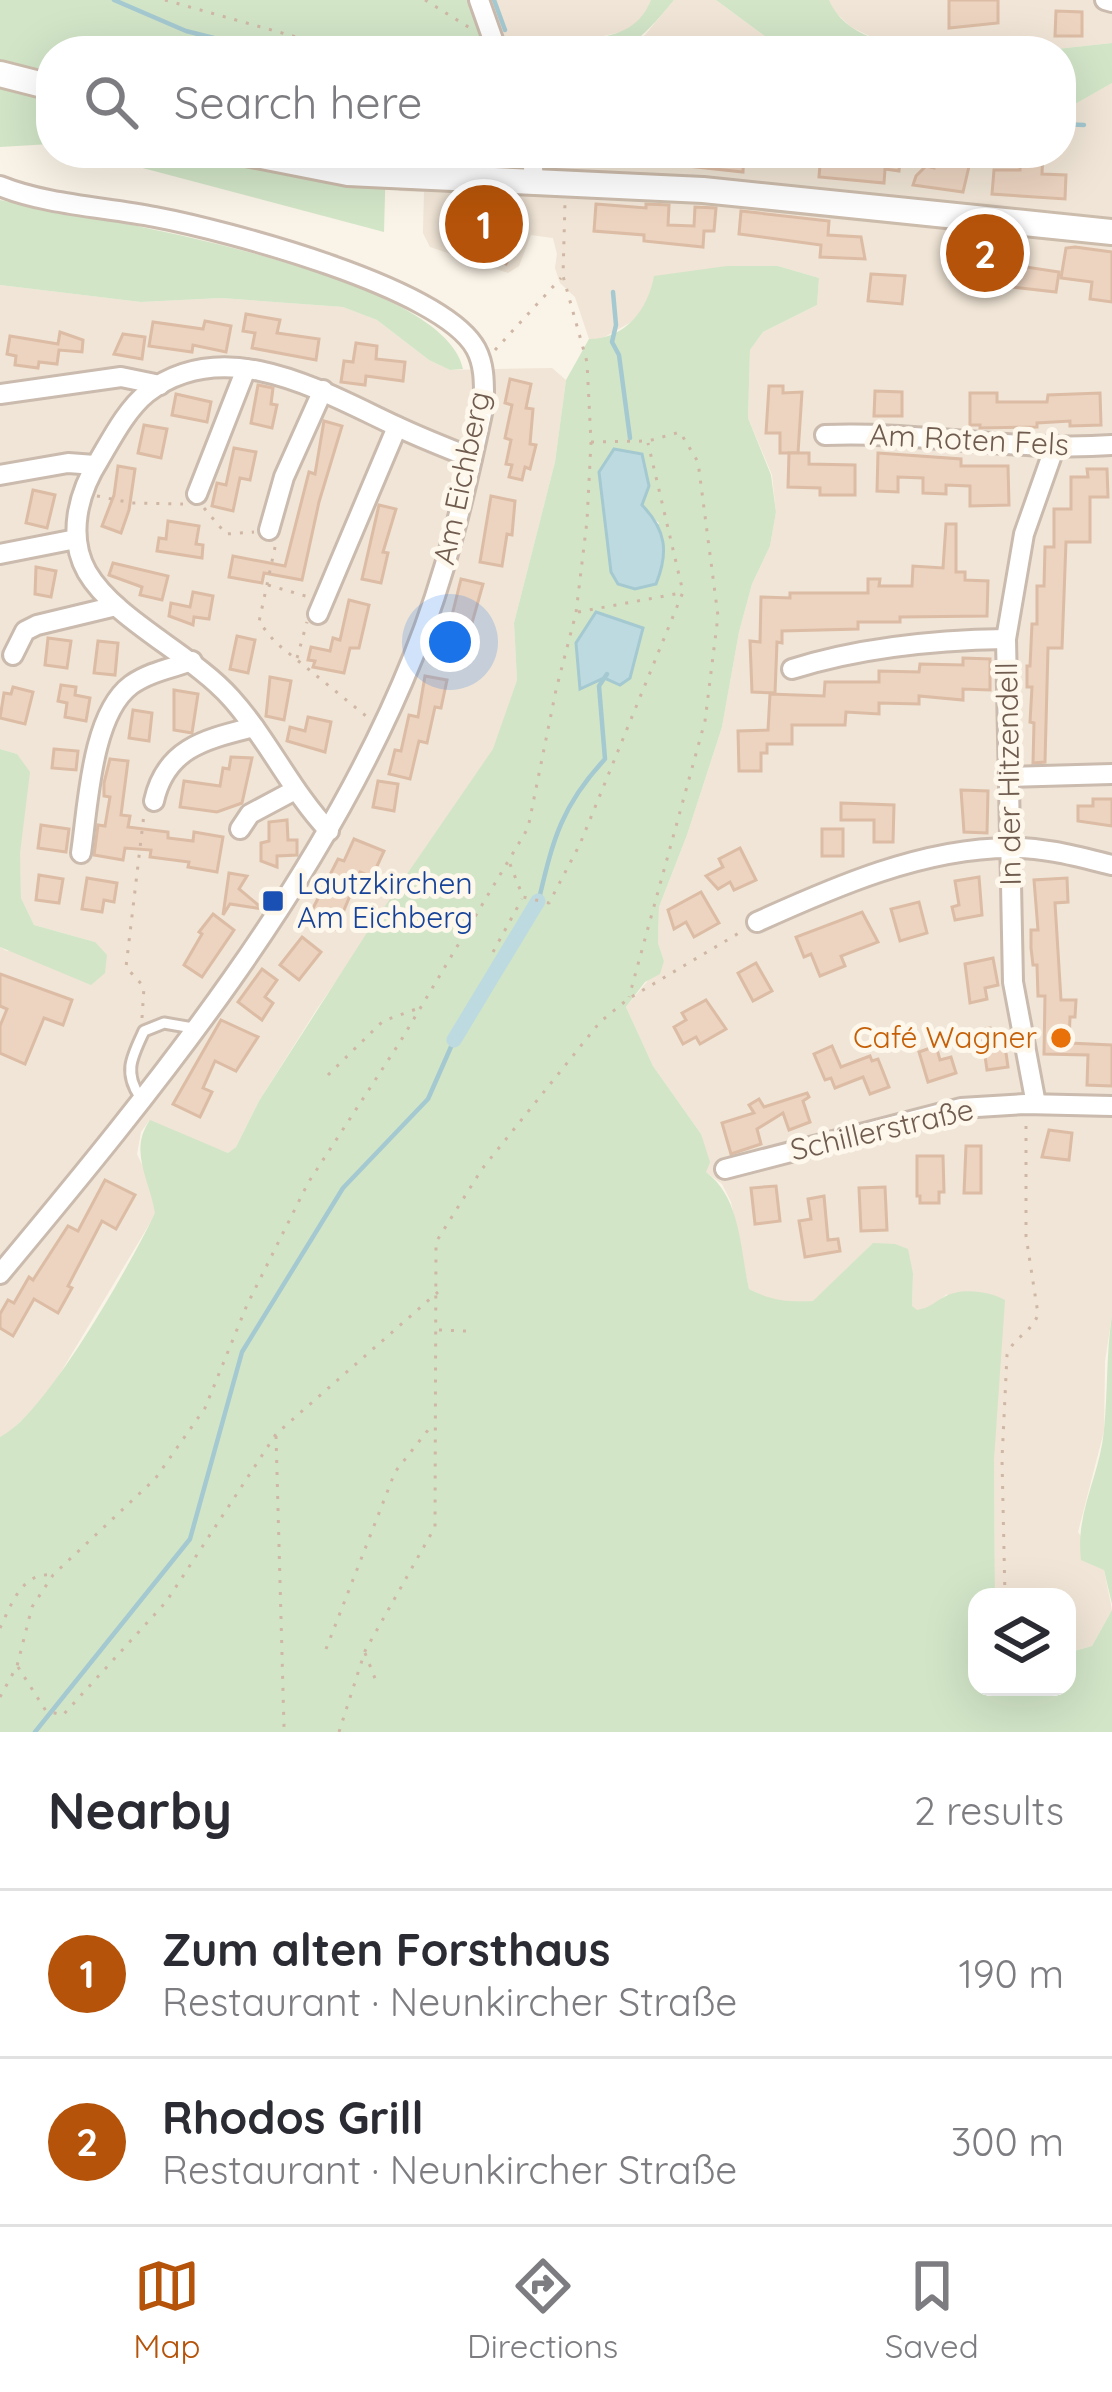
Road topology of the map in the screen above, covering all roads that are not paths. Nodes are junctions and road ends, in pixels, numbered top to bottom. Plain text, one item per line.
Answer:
1 (478, 0) edge
2 (487, 36) edge
3 (0, 74) edge
4 (36, 83) edge
5 (327, 168) edge
6 (533, 168) edge
7 (534, 182) junction
8 (0, 186) edge
9 (1112, 232) edge
10 (246, 369) junction
11 (160, 385) junction
12 (323, 390) junction
13 (0, 394) edge
14 (397, 427) junction
15 (825, 435) dead end
16 (1112, 445) edge
17 (1054, 449) junction
18 (472, 458) junction
19 (95, 465) junction
20 (0, 475) edge
21 (197, 494) road end
22 (269, 530) road end
23 (76, 539) junction
24 (0, 554) edge
25 (116, 606) junction
26 (318, 614) road end
27 (1006, 639) junction
28 (13, 655) dead end
29 (192, 661) junction
30 (792, 669) dead end
31 (254, 727) junction
32 (1112, 774) edge
33 (1010, 777) junction
34 (295, 790) junction
35 (154, 801) road end
36 (240, 829) dead end
37 (329, 831) junction
38 (1010, 848) junction
39 (81, 854) dead end
40 (1112, 865) edge
41 (757, 922) road end
42 (193, 1028) junction
43 (140, 1097) junction
44 (1030, 1104) junction
45 (1112, 1106) edge
46 (725, 1169) dead end
47 (0, 1274) edge

1 - 2 street
3 - 4 main road
5 - 7 main road
6 - 7 street
7 - 9 main road
8 - 18 street, Am Eichberg
10 - 11 street
10 - 12 street
10 - 21 street
11 - 13 street
11 - 19 street
12 - 14 street
12 - 22 street
14 - 18 street
14 - 26 street
15 - 17 street, Am Roten Fels
16 - 17 street, Am Roten Fels
17 - 27 street, In der Hitzendell
18 - 37 street, Am Eichberg
19 - 20 street
19 - 23 street
23 - 24 street
23 - 25 street
25 - 28 street
25 - 29 street
27 - 30 street
27 - 33 street, In der Hitzendell
29 - 31 street
29 - 39 street
31 - 34 street
31 - 35 street
32 - 33 street
33 - 38 street, In der Hitzendell
34 - 36 street
34 - 37 street
37 - 42 street, Am Eichberg
38 - 40 street
38 - 41 street
38 - 44 street, In der Hitzendell
42 - 43 street, Am Eichberg
42 - 43 lane
43 - 47 street, Am Eichberg
44 - 45 street, Schillerstraße
44 - 46 street, Schillerstraße

